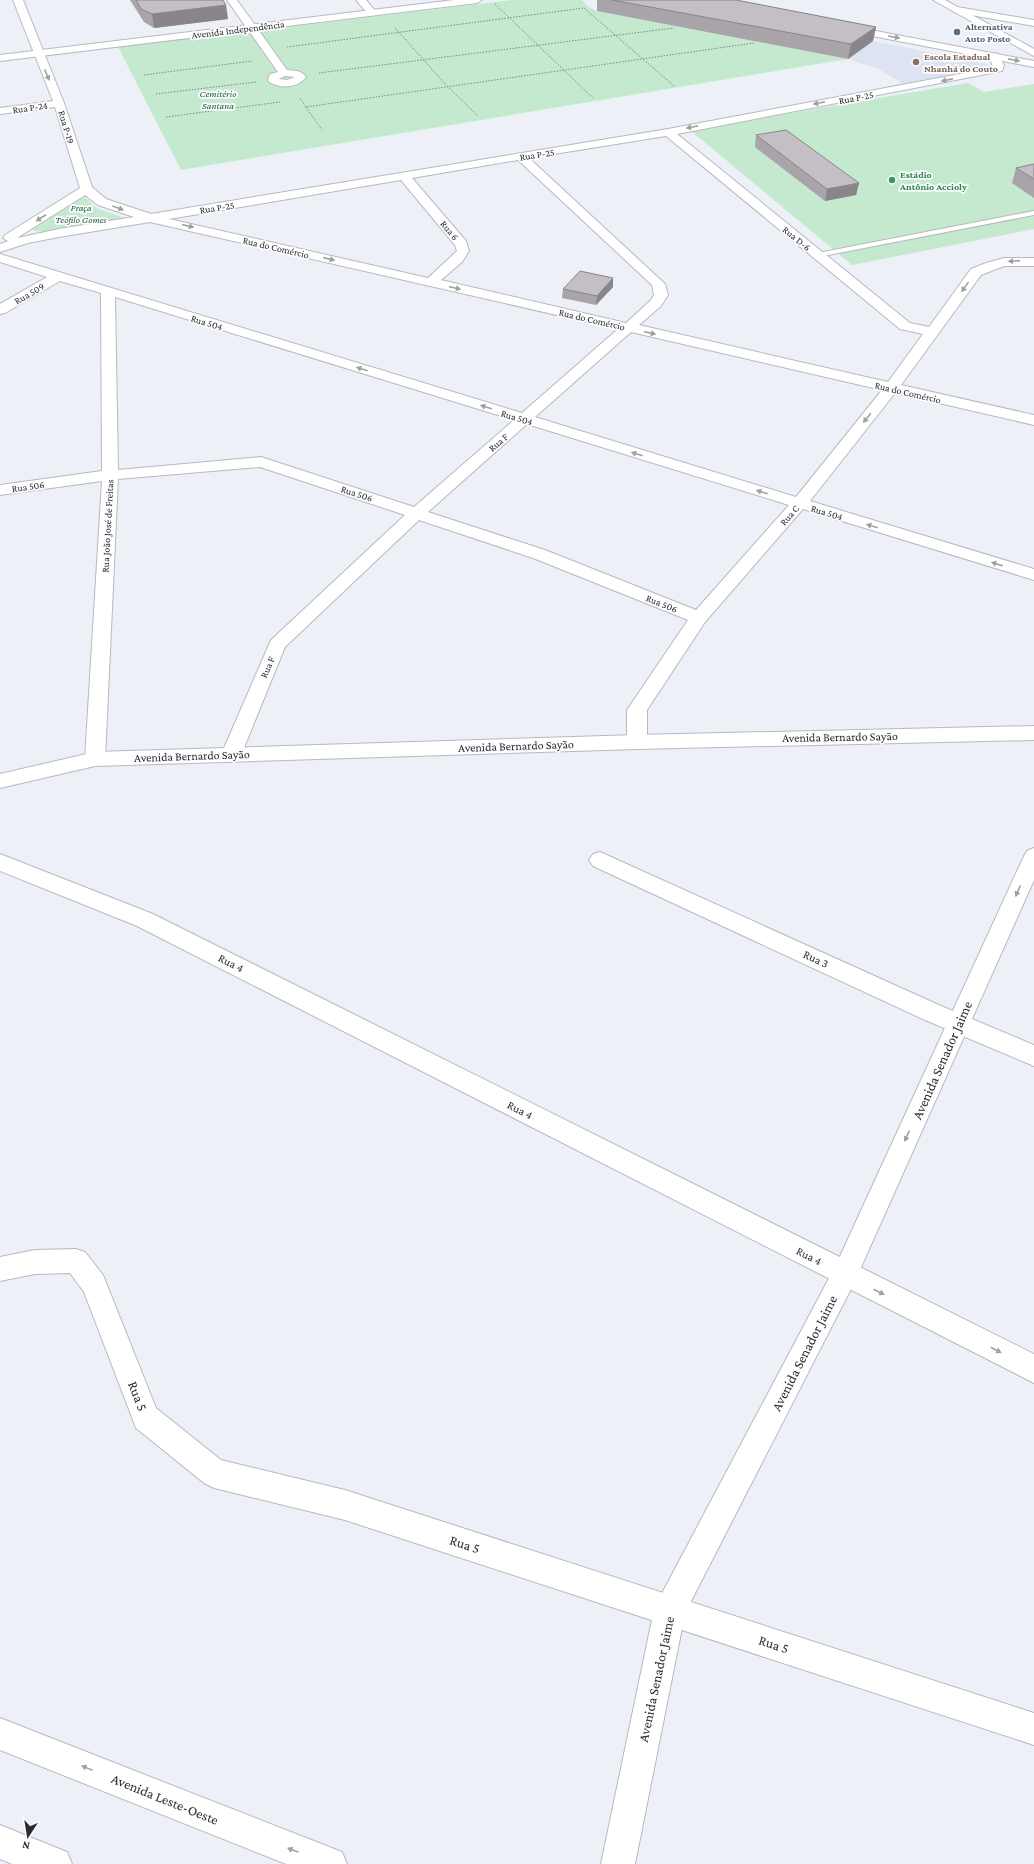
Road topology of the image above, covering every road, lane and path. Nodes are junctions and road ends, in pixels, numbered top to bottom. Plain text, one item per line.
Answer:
1 (18, 0) edge
2 (232, 0) edge
3 (423, 0) edge
4 (477, 0) edge
5 (938, 0) edge
6 (494, 3) dead end
7 (366, 7) edge
8 (956, 10) junction
9 (510, 18) junction
10 (1034, 23) edge
11 (250, 24) junction
12 (830, 26) edge
13 (394, 27) dead end
14 (674, 28) edge
15 (399, 32) junction
16 (615, 36) junction
17 (754, 43) edge
18 (538, 46) junction
19 (36, 49) junction
20 (0, 50) edge
21 (271, 53) junction
22 (1034, 53) edge
23 (994, 56) junction
24 (0, 58) edge
25 (641, 59) junction
26 (424, 60) junction
27 (1034, 64) edge
28 (564, 70) junction
29 (284, 73) junction
30 (144, 75) dead end
31 (300, 76) junction
32 (272, 80) junction
33 (290, 83) junction
34 (674, 86) dead end
35 (448, 87) junction
36 (156, 94) dead end
37 (593, 98) dead end
38 (285, 101) dead end
39 (59, 104) junction
40 (306, 107) junction
41 (0, 111) edge
42 (478, 116) dead end
43 (166, 118) dead end
44 (322, 130) dead end
45 (668, 132) junction
46 (520, 156) junction
47 (404, 176) junction
48 (86, 189) junction
49 (262, 199) junction
50 (1034, 213) edge
51 (239, 216) dead end
52 (150, 218) junction
53 (228, 224) dead end
54 (19, 233) junction
55 (59, 233) junction
56 (217, 233) junction
57 (0, 242) edge
58 (0, 250) edge
59 (818, 255) junction
60 (0, 258) edge
61 (1034, 262) edge
62 (58, 276) junction
63 (431, 282) junction
64 (108, 292) junction
65 (0, 310) edge
66 (629, 328) junction
67 (932, 332) junction
68 (891, 388) junction
69 (525, 419) junction
70 (1034, 420) edge
71 (110, 475) junction
72 (0, 490) edge
73 (799, 504) junction
74 (417, 513) junction
75 (1034, 575) edge
76 (699, 618) junction
77 (1034, 733) edge
78 (637, 742) junction
79 (231, 755) junction
80 (95, 759) junction
81 (0, 781) edge
82 (1034, 856) edge
83 (600, 860) dead end
84 (0, 862) edge
85 (958, 1024) junction
86 (1034, 1056) edge
87 (0, 1269) edge
88 (844, 1274) junction
89 (1034, 1369) edge
90 (670, 1610) junction
91 (1034, 1730) edge
92 (0, 1734) edge
93 (0, 1842) edge
94 (55, 1864) edge
95 (330, 1864) edge
96 (618, 1864) edge

1 - 19 street, Rua P-19
2 - 11 street
3 - 7 street, Avenida Independência
4 - 7 street, Avenida Independência
5 - 8 street
6 - 9 path
7 - 11 street, Avenida Independência
8 - 10 street
8 - 22 street
9 - 15 path
9 - 16 path
9 - 18 path
11 - 19 street, Avenida Independência
11 - 21 street
12 -> 23 street
13 - 15 path
14 - 16 path
15 - 21 path
15 - 26 path
16 - 18 path
16 - 25 path
17 - 25 path
18 - 26 path
18 - 28 path
19 - 20 street, Avenida Independência
19 - 24 street, Avenida Independência
19 -> 39 street, Rua P-19
21 - 29 street
21 - 30 path
23 -> 27 street
23 -> 45 street, Rua P-25
25 - 28 path
25 - 34 path
26 - 31 path
26 - 35 path
28 - 35 path
28 - 37 path
29 - 31 street
29 - 32 street
31 - 33 street
32 - 33 street
32 - 36 path
33 - 40 path
35 - 40 path
35 - 42 path
38 - 43 path
39 - 41 street, Rua P-24
39 - 48 street, Rua P-19
40 - 44 path
45 - 46 street, Rua P-25
45 - 59 street, Rua D-6
46 - 47 street, Rua P-25
46 - 66 street, Rua F
47 - 49 street, Rua P-25
47 - 63 street, Rua 6
48 -> 52 street
48 -> 54 street, Rua P-25
49 - 51 street
49 - 52 street, Rua P-25
50 - 59 lane
52 - 55 street, Rua P-25
52 -> 56 street, Rua do Comércio
53 - 56 street
54 - 55 street, Rua P-25
54 - 57 street, Rua P-25
55 - 58 street, Rua P-25
56 -> 63 street, Rua do Comércio
59 - 67 street, Rua D-6
60 - 62 street, Rua 504
61 -> 67 street, Rua C
62 - 64 street, Rua 504
62 - 65 street, Rua 509
63 -> 66 street, Rua do Comércio
69 -> 64 street, Rua 504
64 - 71 street, Rua João José de Freitas
66 -> 68 street, Rua do Comércio
66 - 69 street, Rua F
67 - 68 street, Rua C
68 - 70 street, Rua do Comércio
68 -> 73 street, Rua C
73 -> 69 street, Rua 504
69 - 74 street, Rua F
71 - 72 street, Rua 506
71 - 74 street, Rua 506
71 - 80 street, Rua João José de Freitas
75 -> 73 street, Rua 504
73 - 76 street, Rua C
74 - 76 street, Rua 506
74 - 79 street, Rua F
76 - 78 street, Rua C
77 - 78 street, Avenida Bernardo Sayão
78 - 79 street, Avenida Bernardo Sayão
79 - 80 street, Avenida Bernardo Sayão
80 - 81 street, Avenida Bernardo Sayão
82 -> 85 street, Avenida Senador Jaime
83 - 85 street, Rua 3
84 - 88 street, Rua 4
85 - 86 street, Rua 3
85 -> 88 street, Avenida Senador Jaime
87 - 90 street, Rua 5
88 -> 89 street, Rua 4
88 - 90 street, Avenida Senador Jaime
90 - 91 street, Rua 5
90 - 96 street, Avenida Senador Jaime
95 -> 92 street, Avenida Leste-Oeste
93 - 94 street

